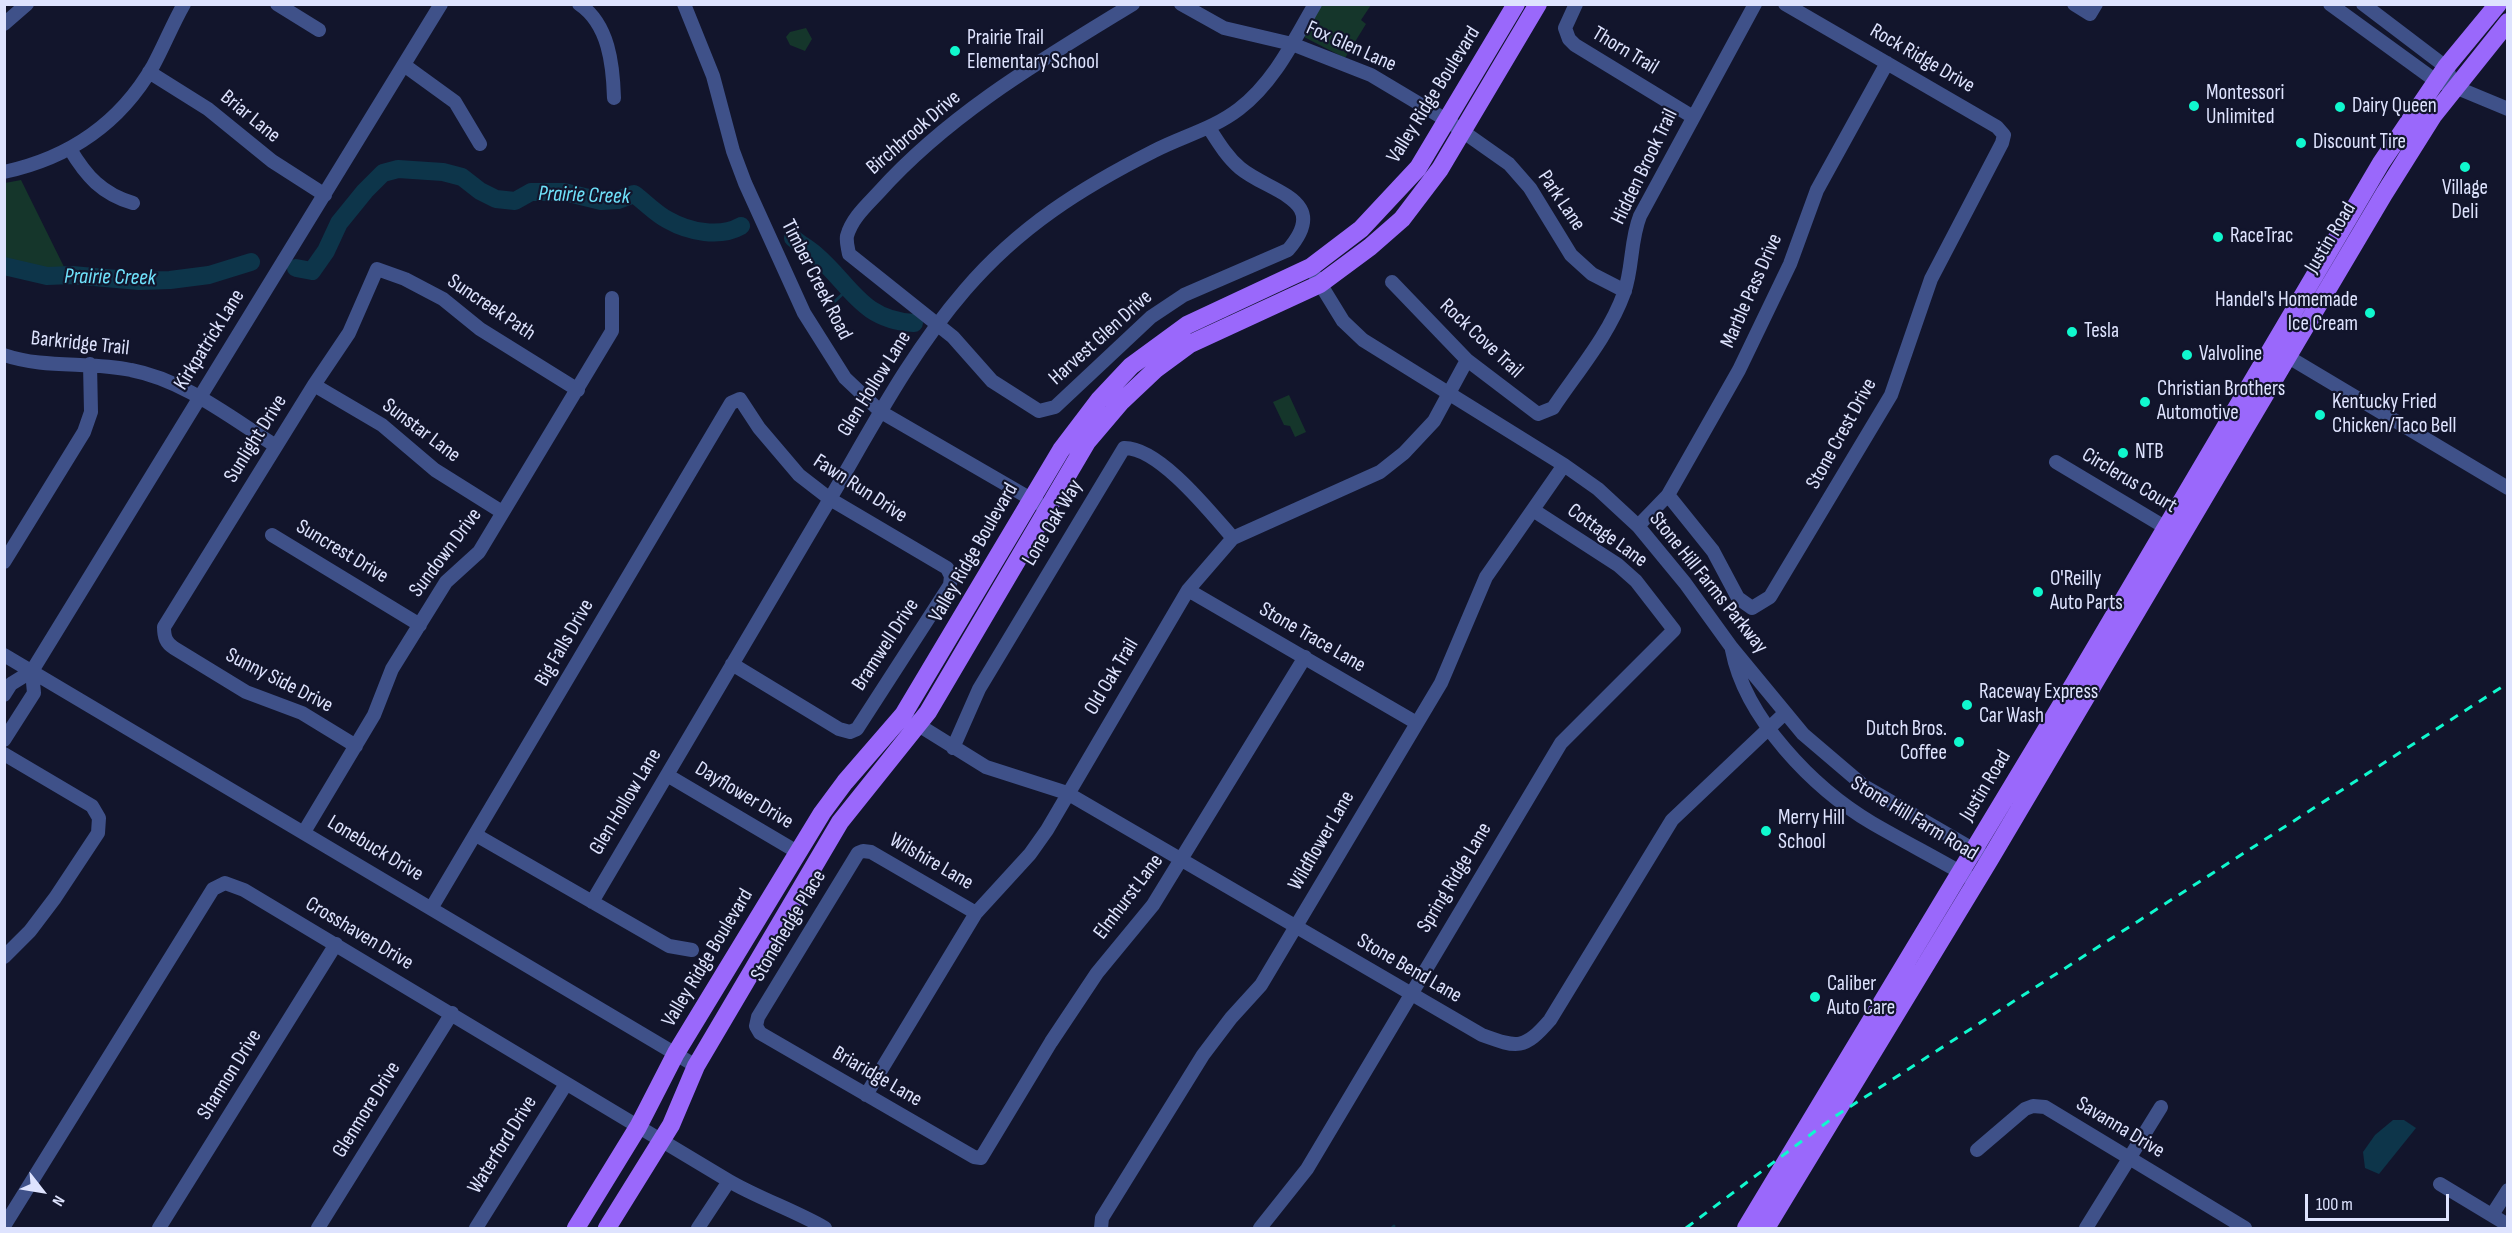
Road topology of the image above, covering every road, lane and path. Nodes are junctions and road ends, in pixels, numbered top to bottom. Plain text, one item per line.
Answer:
1 (27, 4) edge
2 (184, 4) edge
3 (276, 4) edge
4 (441, 4) edge
5 (579, 4) edge
6 (684, 4) edge
7 (1133, 4) edge
8 (1180, 4) edge
9 (1315, 4) edge
10 (1516, 4) edge
11 (1538, 4) edge
12 (1576, 4) edge
13 (1755, 4) edge
14 (1785, 4) edge
15 (2074, 4) edge
16 (2330, 4) edge
17 (2363, 4) edge
18 (2498, 4) edge
19 (2093, 9) edge
20 (2508, 22) edge
21 (4, 24) edge
22 (319, 30) dead end
23 (1292, 44) junction
24 (1887, 63) junction
25 (404, 65) junction
26 (149, 72) junction
27 (2441, 74) junction
28 (2455, 87) junction
29 (614, 98) dead end
30 (2508, 109) edge
31 (1694, 117) junction
32 (1448, 121) junction
33 (1209, 128) junction
34 (1463, 132) junction
35 (2004, 135) joint
36 (480, 144) dead end
37 (70, 149) junction
38 (4, 171) edge
39 (325, 195) junction
40 (133, 203) dead end
41 (1311, 267) junction
42 (377, 269) joint
43 (1392, 282) dead end
44 (1320, 284) junction
45 (1625, 291) junction
46 (612, 298) dead end
47 (936, 326) junction
48 (2279, 352) junction
49 (4, 355) edge
50 (1467, 360) junction
51 (90, 364) junction
52 (314, 385) junction
53 (578, 390) junction
54 (1448, 394) junction
55 (199, 399) junction
56 (735, 399) joint
57 (1547, 411) joint
58 (881, 412) junction
59 (276, 446) junction
60 (2056, 462) dead end
61 (1564, 465) junction
62 (2508, 488) edge
63 (1668, 495) junction
64 (830, 499) junction
65 (1031, 499) junction
66 (1048, 509) junction
67 (1533, 510) junction
68 (502, 512) junction
69 (1638, 526) junction
70 (2173, 532) junction
71 (272, 535) dead end
72 (1233, 538) junction
73 (4, 562) edge
74 (951, 576) joint
75 (1188, 590) junction
76 (420, 625) junction
77 (164, 627) joint
78 (1674, 630) joint
79 (1732, 648) junction
80 (4, 655) edge
81 (1305, 657) junction
82 (732, 664) junction
83 (32, 671) junction
84 (4, 695) edge
85 (1785, 713) junction
86 (911, 720) junction
87 (1415, 722) junction
88 (1768, 729) junction
89 (4, 740) edge
90 (356, 746) junction
91 (953, 748) junction
92 (4, 754) edge
93 (667, 775) junction
94 (1864, 786) junction
95 (1067, 793) junction
96 (1851, 808) junction
97 (304, 832) junction
98 (476, 835) junction
99 (863, 850) joint
100 (798, 853) junction
101 (1982, 855) junction
102 (1183, 859) junction
103 (1969, 877) junction
104 (592, 902) junction
105 (432, 907) junction
106 (976, 913) junction
107 (1296, 927) junction
108 (336, 945) junction
109 (692, 950) dead end
110 (4, 957) edge
111 (1410, 994) junction
112 (452, 1013) junction
113 (756, 1026) joint
114 (676, 1053) junction
115 (696, 1066) junction
116 (566, 1084) junction
117 (866, 1095) junction
118 (2161, 1107) dead end
119 (638, 1127) junction
120 (662, 1140) junction
121 (1977, 1150) dead end
122 (981, 1158) joint
123 (2130, 1159) junction
124 (729, 1181) junction
125 (2440, 1184) dead end
126 (2508, 1190) edge
127 (2492, 1215) junction
128 (2508, 1225) edge
129 (4, 1226) edge
130 (2237, 1226) edge
131 (159, 1228) edge
132 (318, 1228) edge
133 (476, 1228) edge
134 (576, 1228) edge
135 (607, 1228) edge
136 (698, 1228) edge
137 (825, 1228) edge
138 (1101, 1228) edge
139 (1260, 1228) edge
140 (1746, 1228) edge
141 (1766, 1228) edge
142 (2086, 1228) edge

1 - 21 street
2 - 26 street
3 - 22 street
4 - 25 street, Kirkpatrick Lane
5 - 29 street
6 - 58 street, Timber Creek Road
7 - 47 street, Birchbrook Drive
8 - 23 street, Fox Glen Lane
9 - 23 street, Glen Hollow Lane
10 - 32 main road, Valley Ridge Boulevard
11 - 34 main road, Valley Ridge Boulevard
12 - 31 street, Thorn Trail
13 - 31 street, Hidden Brook Trail
14 - 24 street, Rock Ridge Drive
15 - 19 street
16 - 27 street
17 - 27 street
18 - 27 main road, Justin Road
20 - 28 main road, Justin Road
23 - 32 street, Fox Glen Lane
23 - 33 street, Glen Hollow Lane
24 - 35 street, Rock Ridge Drive
24 - 63 street, Marble Pass Drive
25 - 36 street
25 - 39 street, Kirkpatrick Lane
26 - 37 street
26 - 39 street, Briar Lane
27 - 28 street
27 - 48 main road, Justin Road
28 - 30 street
28 - 48 main road, Justin Road
31 - 45 street, Hidden Brook Trail
32 - 34 street, Fox Glen Lane
32 - 41 main road, Valley Ridge Boulevard
33 - 47 street, Glen Hollow Lane
33 - 47 street, Harvest Glen Drive
34 - 44 main road, Valley Ridge Boulevard
34 - 45 street, Park Lane
35 - 63 street, Stone Crest Drive
37 - 38 street
37 - 40 street
39 - 55 street, Kirkpatrick Lane
41 - 44 street, Stone Hill Farms Parkway
41 - 65 main road, Valley Ridge Boulevard
42 - 52 street, Sunlight Drive
42 - 53 street, Suncreek Path
43 - 50 street, Rock Cove Trail
44 - 54 street, Stone Hill Farms Parkway
44 - 66 main road, Valley Ridge Boulevard
45 - 57 street, Hidden Brook Trail
46 - 53 street, Sundown Drive
47 - 58 street, Glen Hollow Lane
48 - 62 street
48 - 70 main road, Justin Road
49 - 51 street, Barkridge Trail
50 - 54 street, Old Oak Trail
50 - 57 street, Rock Cove Trail
51 - 55 street, Barkridge Trail
51 - 73 street
52 - 59 street, Sunlight Drive
52 - 68 street, Sunstar Lane
53 - 68 street, Sundown Drive
54 - 61 street, Stone Hill Farms Parkway
54 - 72 street, Old Oak Trail
55 - 59 street, Barkridge Trail
55 - 83 street, Kirkpatrick Lane
56 - 64 street, Fawn Run Drive
56 - 98 street, Big Falls Drive
58 - 64 street, Glen Hollow Lane
58 - 65 street, Timber Creek Road
59 - 77 street, Sunlight Drive
60 - 70 street, Circlerus Court
61 - 67 street, Wildflower Lane
61 - 69 street, Stone Hill Farms Parkway
63 - 69 street, Marble Pass Drive
64 - 74 street, Fawn Run Drive
64 - 82 street, Glen Hollow Lane
65 - 66 street, Timber Creek Road
65 - 86 main road, Valley Ridge Boulevard
66 - 86 main road, Valley Ridge Boulevard
67 - 78 street, Cottage Lane
67 - 87 street, Wildflower Lane
68 - 76 street, Sundown Drive
69 - 79 street, Stone Hill Farms Parkway
70 - 101 main road, Justin Road
71 - 76 street, Suncrest Drive
72 - 75 street, Old Oak Trail
72 - 91 street, Lone Oak Way
74 - 82 street, Bramwell Drive
75 - 81 street, Stone Trace Lane
75 - 95 street, Old Oak Trail
76 - 90 street, Sundown Drive
77 - 90 street, Sunny Side Drive
78 - 111 street, Spring Ridge Lane
79 - 85 street, Stone Hill Farms Parkway
79 - 88 street, Stone Hill Farm Road
80 - 83 street
81 - 87 street, Stone Trace Lane
81 - 102 street, Elmhurst Lane
82 - 93 street, Glen Hollow Lane
83 - 84 street
83 - 89 street
83 - 97 street, Lonebuck Drive
85 - 88 street, Stone Bend Lane
85 - 94 street, Stone Hill Farms Parkway
86 - 91 street, Stone Bend Lane
86 - 100 main road, Valley Ridge Boulevard
86 - 115 main road, Valley Ridge Boulevard
87 - 107 street, Wildflower Lane
88 - 96 street, Stone Hill Farm Road
88 - 111 street, Stone Bend Lane
90 - 97 street, Sundown Drive
91 - 95 street, Stone Bend Lane
92 - 110 street
93 - 100 street, Dayflower Drive
93 - 104 street, Glen Hollow Lane
94 - 96 street
94 - 101 street, Stone Hill Farms Parkway
95 - 102 street, Stone Bend Lane
95 - 106 street, Old Oak Trail
96 - 103 street, Stone Hill Farm Road
97 - 105 street, Lonebuck Drive
98 - 104 street
98 - 105 street, Big Falls Drive
99 - 106 street, Wilshire Lane
99 - 113 street, Stonehedge Place
100 - 114 main road, Valley Ridge Boulevard
101 - 103 main road, Justin Road
102 - 107 street, Stone Bend Lane
102 - 122 street, Elmhurst Lane
103 - 140 main road, Justin Road
103 - 141 main road, Justin Road
104 - 109 street
105 - 114 street, Lonebuck Drive
106 - 117 street, Old Oak Trail
107 - 111 street, Stone Bend Lane
107 - 138 street, Wildflower Lane
108 - 112 street, Crosshaven Drive
108 - 129 street, Crosshaven Drive
108 - 131 street, Shannon Drive
111 - 139 street, Spring Ridge Lane
112 - 116 street, Crosshaven Drive
112 - 132 street, Glenmore Drive
113 - 117 street, Briaridge Lane
114 - 115 street, Lonebuck Drive
114 - 119 main road, Valley Ridge Boulevard
115 - 120 main road, Valley Ridge Boulevard
116 - 119 street, Crosshaven Drive
116 - 133 street, Waterford Drive
117 - 122 street, Briaridge Lane
118 - 123 street
119 - 120 street, Crosshaven Drive
119 - 134 main road, Valley Ridge Boulevard
120 - 124 street, Crosshaven Drive
120 - 135 main road, Valley Ridge Boulevard
121 - 123 street, Savanna Drive
123 - 130 street, Savanna Drive
123 - 142 street
124 - 136 street
124 - 137 street, Crosshaven Drive
125 - 127 street
126 - 127 street
127 - 128 street

